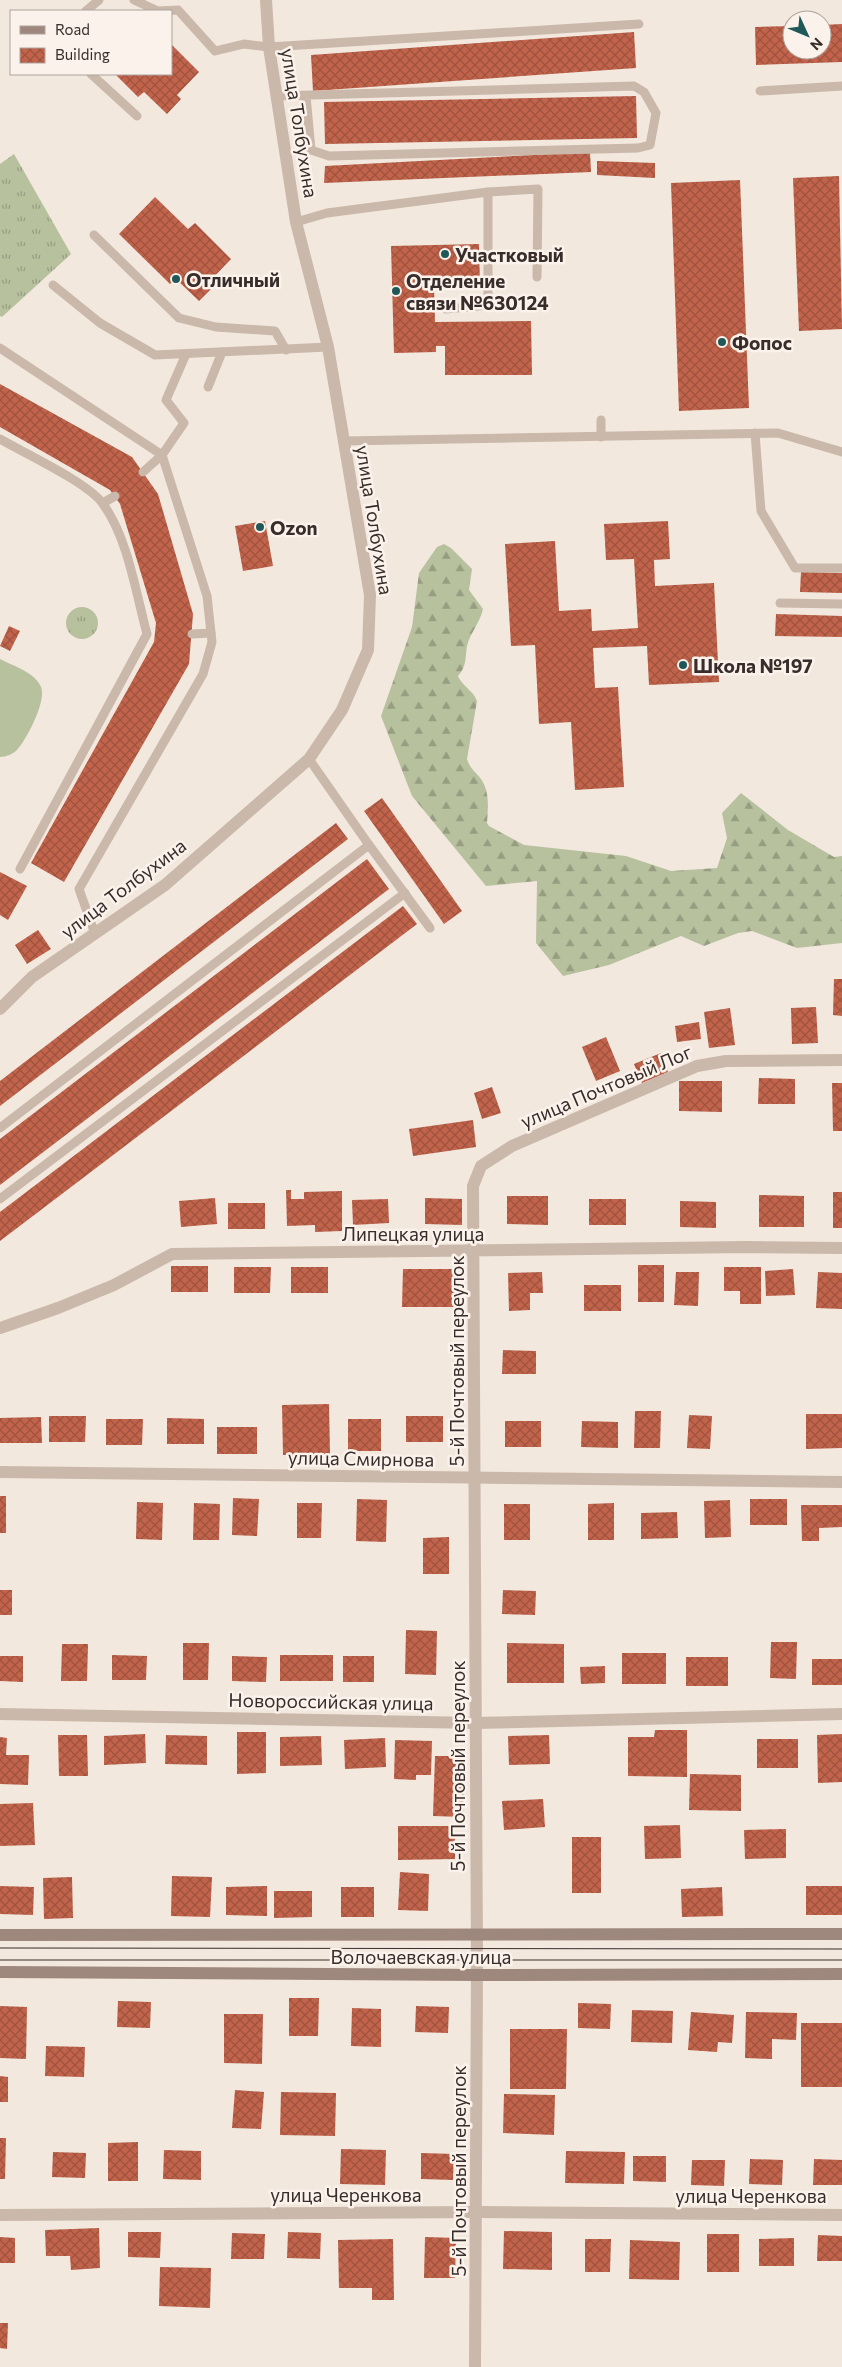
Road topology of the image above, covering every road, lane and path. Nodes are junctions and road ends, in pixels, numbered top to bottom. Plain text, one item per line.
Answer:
1 (99, 0) edge
2 (134, 0) edge
3 (266, 0) edge
4 (87, 10) edge
5 (156, 10) edge
6 (172, 10) edge
7 (639, 24) dead end
8 (269, 47) junction
9 (92, 75) edge
10 (842, 86) edge
11 (760, 91) dead end
12 (276, 96) junction
13 (306, 96) junction
14 (137, 116) dead end
15 (488, 192) junction
16 (296, 222) junction
17 (94, 235) dead end
18 (537, 277) dead end
19 (53, 286) dead end
20 (446, 310) dead end
21 (328, 347) junction
22 (0, 348) edge
23 (286, 350) junction
24 (222, 352) junction
25 (186, 354) junction
26 (208, 387) dead end
27 (600, 420) dead end
28 (755, 433) junction
29 (601, 437) junction
30 (0, 438) edge
31 (343, 441) junction
32 (842, 452) edge
33 (162, 455) junction
34 (143, 472) dead end
35 (115, 496) dead end
36 (103, 503) junction
37 (842, 568) edge
38 (780, 603) dead end
39 (842, 604) edge
40 (211, 633) junction
41 (192, 634) dead end
42 (310, 759) junction
43 (369, 845) junction
44 (20, 869) dead end
45 (405, 893) junction
46 (430, 928) dead end
47 (95, 934) junction
48 (0, 1009) edge
49 (842, 1060) edge
50 (0, 1128) edge
51 (481, 1166) joint
52 (0, 1199) edge
53 (842, 1248) edge
54 (474, 1252) junction
55 (0, 1328) edge
56 (0, 1472) edge
57 (475, 1478) junction
58 (842, 1482) edge
59 (0, 1714) edge
60 (842, 1714) edge
61 (475, 1723) junction
62 (842, 1934) edge
63 (0, 1935) edge
64 (477, 1935) junction
65 (0, 1972) edge
66 (842, 1974) edge
67 (477, 1975) junction
68 (477, 2212) junction
69 (0, 2215) edge
70 (842, 2215) edge
71 (475, 2367) edge

1 - 4 lane
2 - 5 lane
3 - 8 street, улица Толбухина
6 - 8 lane
7 - 8 lane
8 - 12 street, улица Толбухина
9 - 14 lane
10 - 11 lane
12 - 13 lane
12 - 16 street, улица Толбухина
13 - 13 lane
15 - 16 lane
15 - 18 lane
15 - 20 lane
16 - 21 street, улица Толбухина
17 - 23 lane
19 - 25 lane
21 - 23 lane
21 - 31 street, улица Толбухина
22 - 33 lane
23 - 24 lane
24 - 25 lane
24 - 26 lane
25 - 33 lane
27 - 29 lane
28 - 29 lane
28 - 32 lane
28 - 37 lane
29 - 31 lane
30 - 36 lane
31 - 42 street, улица Толбухина
33 - 34 lane
33 - 40 lane
35 - 36 lane
36 - 44 lane
38 - 39 lane
40 - 41 lane
40 - 47 lane
42 - 43 lane
42 - 47 street, улица Толбухина
43 - 45 lane
43 - 50 lane
45 - 46 lane
45 - 52 lane
47 - 48 street, улица Толбухина
49 - 51 street, улица Почтовый Лог
51 - 54 street, 5-й Почтовый переулок
53 - 54 street, Липецкая улица
54 - 55 street, Липецкая улица
54 - 57 street, 5-й Почтовый переулок
56 - 57 street, улица Смирнова
57 - 58 street, улица Смирнова
57 - 61 street, 5-й Почтовый переулок
59 - 61 street, Новороссийская улица
60 - 61 street, Новороссийская улица
61 - 64 street, 5-й Почтовый переулок
62 - 64 main road, Волочаевская улица
63 - 64 main road, Волочаевская улица
64 - 67 street, 5-й Почтовый переулок
65 - 67 main road, Волочаевская улица
66 - 67 main road, Волочаевская улица
67 - 68 street, 5-й Почтовый переулок
68 - 69 street, улица Черенкова
68 - 70 street, улица Черенкова
68 - 71 street, 5-й Почтовый переулок

